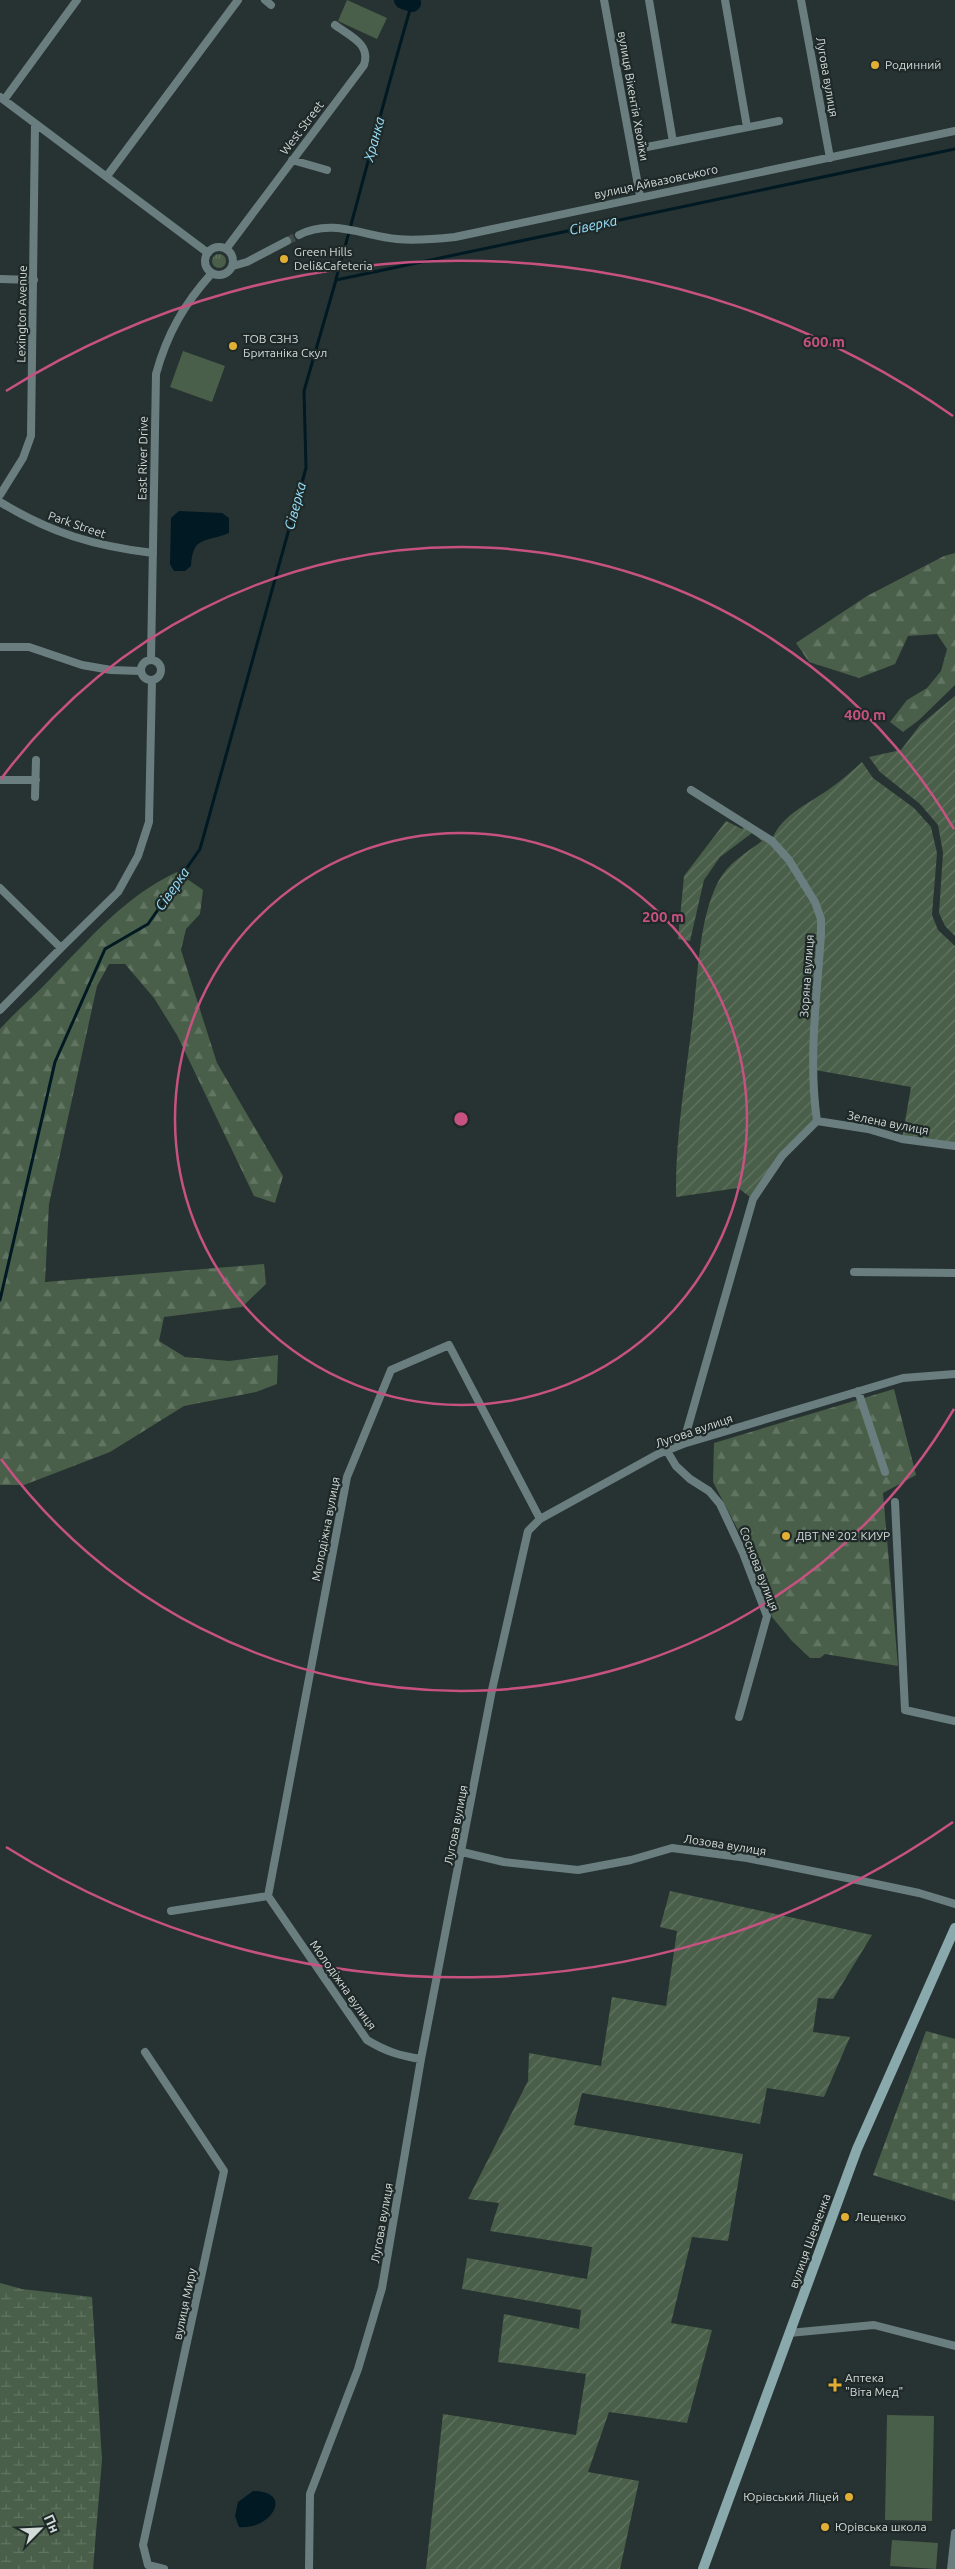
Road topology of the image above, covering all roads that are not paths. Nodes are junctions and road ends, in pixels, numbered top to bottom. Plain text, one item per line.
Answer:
1 (77, 0) edge
2 (238, 0) edge
3 (604, 0) edge
4 (649, 0) edge
5 (725, 0) edge
6 (802, 0) edge
7 (335, 25) dead end
8 (2, 99) edge
9 (779, 121) dead end
10 (35, 124) junction
11 (747, 127) junction
12 (955, 131) edge
13 (673, 142) junction
14 (642, 148) dead end
15 (830, 158) junction
16 (292, 160) junction
17 (327, 170) dead end
18 (107, 176) junction
19 (640, 196) junction
20 (299, 235) tunnel mouth
21 (287, 241) tunnel mouth
22 (226, 249) junction
23 (208, 253) junction
24 (233, 266) junction
25 (212, 274) junction
26 (0, 280) edge
27 (34, 280) junction
28 (0, 495) edge
29 (0, 502) edge
30 (153, 553) junction
31 (0, 646) edge
32 (151, 660) junction
33 (140, 670) junction
34 (152, 680) junction
35 (36, 760) dead end
36 (0, 780) edge
37 (36, 780) junction
38 (691, 790) dead end
39 (35, 797) dead end
40 (0, 888) edge
41 (61, 948) junction
42 (0, 1010) edge
43 (818, 1122) junction
44 (955, 1146) edge
45 (854, 1272) dead end
46 (955, 1273) edge
47 (955, 1374) edge
48 (858, 1390) junction
49 (683, 1444) junction
50 (667, 1450) junction
51 (885, 1472) dead end
52 (895, 1502) dead end
53 (540, 1519) junction
54 (739, 1717) dead end
55 (955, 1721) edge
56 (462, 1852) junction
57 (268, 1896) junction
58 (955, 1904) edge
59 (171, 1911) dead end
60 (955, 1928) edge
61 (145, 2052) dead end
62 (420, 2059) junction
63 (789, 2333) junction
64 (955, 2346) edge
65 (955, 2533) edge
66 (164, 2569) edge
67 (309, 2569) edge
68 (703, 2569) edge
69 (951, 2569) edge

1 - 8 street
2 - 18 street
3 - 19 street, вулиця Вікентія Хвойки
4 - 13 street
5 - 11 street
6 - 15 street, Лугова вулиця
7 - 16 street, West Street
8 - 10 street
9 - 11 street
10 - 18 street
10 - 27 street, Lexington Avenue
11 - 13 street
12 - 15 street, вулиця Айвазовського
13 - 14 street
15 - 19 street, вулиця Айвазовського
16 - 17 street
16 - 22 street, West Street
18 - 23 street
19 - 20 street, вулиця Айвазовського
21 - 24 street
22 - 23 street
22 - 24 street
23 - 25 street
24 - 25 street
25 - 30 street, Еаst Rіvеr Drive
26 - 27 street
27 - 28 street, Lexington Avenue
29 - 30 street, Park Street
30 - 32 street, Еаst Rіvеr Drive
31 - 33 street
32 - 33 street
32 - 34 street
33 - 34 street
34 - 41 street
35 - 37 street
36 - 37 street
37 - 39 street
38 - 43 street, Зоряна вулиця
40 - 41 street
41 - 42 street
43 - 44 street, Зелена вулиця
43 - 49 street
45 - 46 street
47 - 48 street, Лугова вулиця
48 - 49 street, Лугова вулиця
48 - 51 street
49 - 50 street, Лугова вулиця
50 - 53 street, Лугова вулиця
50 - 54 street, Соснова вулиця
52 - 55 street
53 - 56 street, Лугова вулиця
53 - 57 street, Молодіжна вулиця
56 - 58 street, Лозова вулиця
56 - 62 street, Лугова вулиця
57 - 59 street
57 - 62 street, Молодіжна вулиця
60 - 63 street, вулиця Шевченка
61 - 66 street, вулиця Миру
62 - 67 street, Лугова вулиця
63 - 64 street
63 - 68 street, вулиця Шевченка
65 - 69 street

